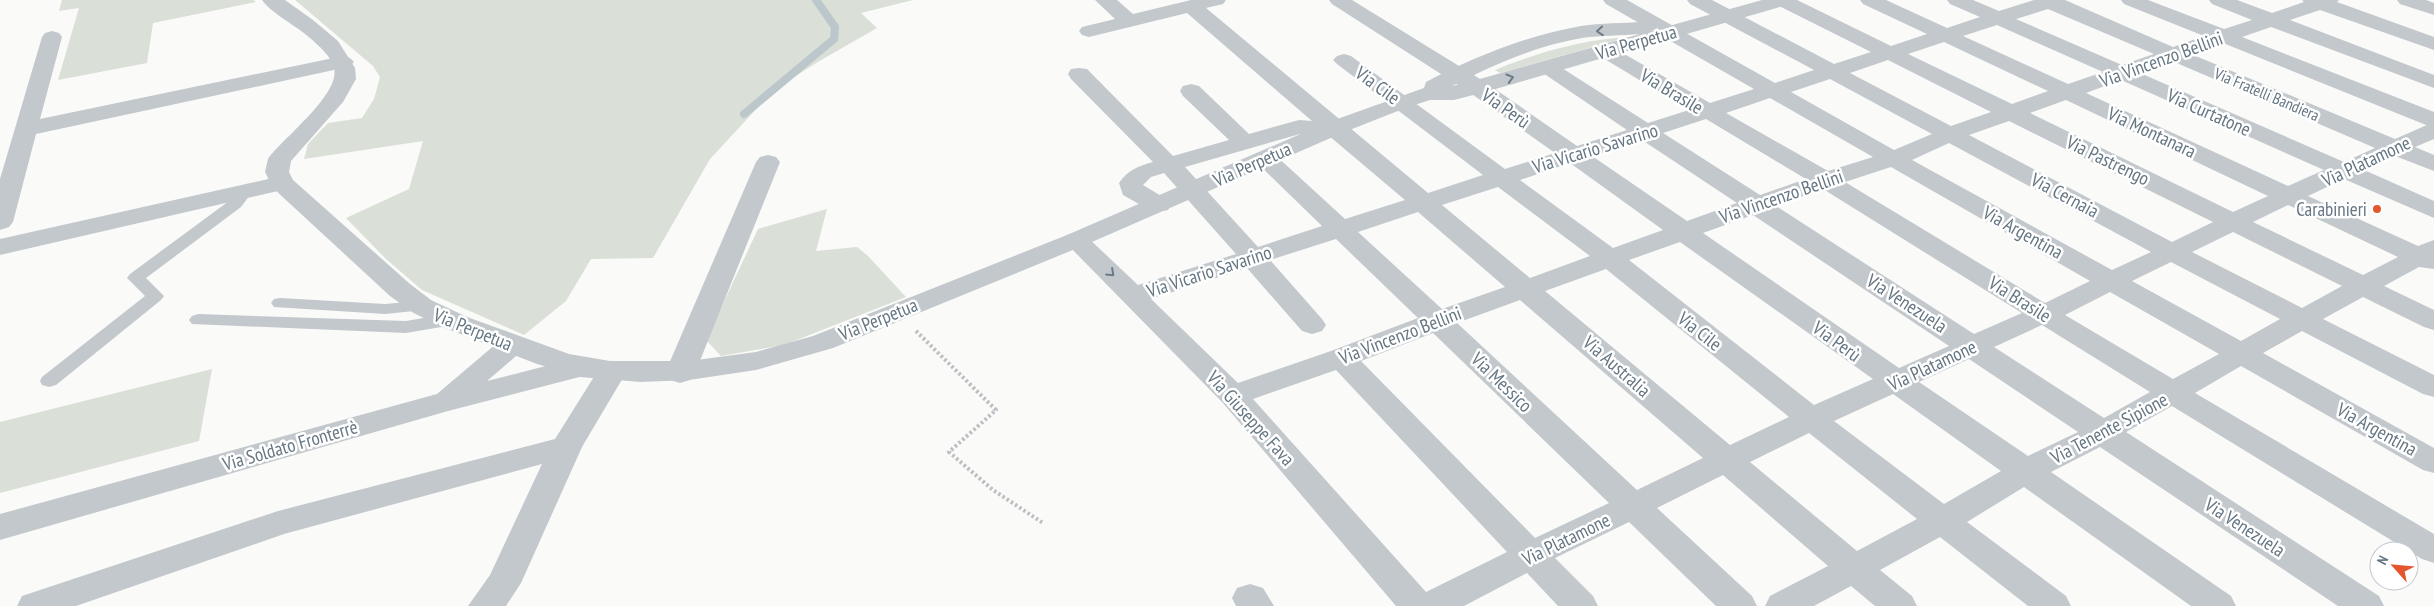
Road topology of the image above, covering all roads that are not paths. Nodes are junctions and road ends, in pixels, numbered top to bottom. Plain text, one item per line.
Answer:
1 (272, 0) edge
2 (1105, 0) edge
3 (1216, 0) edge
4 (1340, 0) edge
5 (1613, 0) edge
6 (1782, 0) edge
7 (1870, 0) edge
8 (1957, 0) edge
9 (2131, 0) edge
10 (2219, 0) edge
11 (2407, 0) edge
12 (2049, 1) edge
13 (2320, 1) edge
14 (1191, 6) junction
15 (2434, 10) edge
16 (1699, 11) edge
17 (1726, 16) junction
18 (1998, 18) junction
19 (2273, 20) junction
20 (1129, 21) junction
21 (1089, 30) dead end
22 (1662, 30) junction
23 (1944, 36) junction
24 (2222, 36) junction
25 (52, 38) dead end
26 (2434, 44) edge
27 (1605, 51) junction
28 (1892, 53) junction
29 (2172, 54) junction
30 (1344, 60) dead end
31 (344, 62) junction
32 (1547, 67) junction
33 (1832, 72) junction
34 (2122, 73) junction
35 (1079, 74) dead end
36 (1467, 81) junction
37 (2434, 82) edge
38 (1191, 91) dead end
39 (1771, 91) junction
40 (2068, 93) junction
41 (1400, 102) junction
42 (1708, 112) junction
43 (2012, 113) junction
44 (2434, 120) edge
45 (1334, 128) junction
46 (26, 129) junction
47 (2434, 130) edge
48 (1646, 132) junction
49 (1951, 134) junction
50 (2394, 148) junction
51 (1254, 150) junction
52 (1572, 154) junction
53 (1893, 160) junction
54 (768, 162) dead end
55 (1166, 164) junction
56 (2434, 164) edge
57 (2344, 171) junction
58 (1502, 177) junction
59 (1824, 180) junction
60 (282, 182) junction
61 (1194, 190) junction
62 (245, 191) junction
63 (2289, 196) junction
64 (1424, 202) junction
65 (1757, 204) junction
66 (1159, 205) junction
67 (2434, 210) edge
68 (0, 222) edge
69 (2233, 222) junction
70 (1339, 229) junction
71 (1684, 231) junction
72 (1076, 240) junction
73 (0, 247) edge
74 (2171, 252) junction
75 (2429, 256) edge
76 (1252, 257) junction
77 (1609, 258) junction
78 (2113, 282) junction
79 (2365, 286) junction
80 (1526, 288) junction
81 (1135, 295) junction
82 (280, 303) dead end
83 (418, 306) junction
84 (2044, 314) junction
85 (2302, 319) junction
86 (198, 320) dead end
87 (447, 320) junction
88 (1437, 321) junction
89 (2434, 321) edge
90 (1312, 325) dead end
91 (513, 344) junction
92 (1972, 346) junction
93 (2242, 354) junction
94 (1341, 358) junction
95 (581, 367) junction
96 (612, 371) junction
97 (680, 373) junction
98 (49, 381) dead end
99 (1895, 382) junction
100 (2434, 387) edge
101 (2173, 393) junction
102 (1233, 395) junction
103 (445, 402) junction
104 (1811, 419) junction
105 (2101, 433) junction
106 (566, 447) junction
107 (1728, 461) junction
108 (2434, 462) edge
109 (2024, 472) junction
110 (1632, 507) junction
111 (1942, 521) junction
112 (0, 527) edge
113 (2434, 550) edge
114 (1531, 555) junction
115 (1854, 567) junction
116 (35, 606) edge
117 (486, 606) edge
118 (1417, 606) edge
119 (1432, 606) edge
120 (1580, 606) edge
121 (1739, 606) edge
122 (1783, 606) edge
123 (1899, 606) edge
124 (2053, 606) edge
125 (2218, 606) edge
126 (2366, 606) edge

1 - 31 street
2 - 20 street
3 - 14 street
4 - 36 street, Via Perù
5 - 22 street, Via Argentina
6 - 17 street
6 - 28 street, Via Pastrengo
7 - 23 street, Via Montanara
8 - 18 street, Via Curtatone
9 - 24 street
10 - 19 street
11 - 15 street
12 - 18 street, Via Vicario Savarino
12 - 29 street, Via Fratelli Bandiera
13 - 19 street, Via Vincenzo Bellini
13 - 26 street
14 - 20 street
14 - 45 street, Via Australia
16 - 17 street, Via Cernaia
16 - 22 street, Via Perpetua
17 - 33 street, Via Cernaia
18 - 23 street, Via Vicario Savarino
18 - 34 street, Via Curtatone
19 - 24 street, Via Vincenzo Bellini
19 - 37 street
20 - 21 street
22 - 27 street, Via Perpetua
22 -> 36 street
22 - 39 street, Via Argentina
23 - 28 street, Via Vicario Savarino
23 - 40 street, Via Montanara
24 - 29 street, Via Vincenzo Bellini
24 - 44 street
25 - 46 street
27 - 32 street, Via Perpetua
27 - 42 street, Via Brasile
28 - 33 street, Via Vicario Savarino
28 - 43 street, Via Pastrengo
29 - 34 street, Via Vincenzo Bellini
29 - 50 street, Via Fratelli Bandiera
30 - 41 street, Via Cile
31 - 46 street
31 - 60 street
36 -> 32 street, Via Perpetua
32 - 48 street, Via Venezuela
33 - 39 street, Via Vicario Savarino
33 - 49 street, Via Cernaia
34 - 40 street, Via Vincenzo Bellini
34 - 57 street, Via Curtatone
35 - 55 street
36 - 41 street, Via Perpetua
36 - 52 street, Via Perù
38 - 51 street, Via Messico
39 - 42 street, Via Vicario Savarino
39 - 53 street, Via Argentina
40 - 43 street, Via Vincenzo Bellini
40 - 63 street, Via Montanara
41 - 45 street, Via Perpetua
41 - 58 street, Via Cile
42 - 48 street, Via Vicario Savarino
42 - 59 street, Via Brasile
43 - 49 street, Via Vincenzo Bellini
43 - 69 street, Via Pastrengo
45 - 51 street, Via Perpetua
45 - 64 street, Via Australia
46 - 68 street
47 - 50 street, Via Platamone
48 - 52 street, Via Vicario Savarino
48 - 65 street, Via Venezuela
49 - 53 street, Via Vincenzo Bellini
49 - 74 street, Via Cernaia
50 - 56 street, Via Fratelli Bandiera
50 - 57 street, Via Platamone
51 - 55 street
51 - 61 street, Via Perpetua
51 - 70 street, Via Messico
52 - 58 street, Via Vicario Savarino
52 - 71 street, Via Perù
53 - 59 street, Via Vincenzo Bellini
53 - 78 street, Via Argentina
54 - 97 street
55 - 61 street
55 - 66 street
57 - 63 street, Via Platamone
57 - 67 street, Via Curtatone
58 - 64 street, Via Vicario Savarino
58 - 77 street, Via Cile
59 - 65 street, Via Vincenzo Bellini
59 - 84 street, Via Brasile
60 - 62 street
60 - 83 street, Via Perpetua
61 - 66 street, Via Perpetua
61 - 76 street
62 - 73 street
62 - 98 lane
63 - 69 street, Via Platamone
63 - 75 street, Via Montanara
64 - 70 street, Via Vicario Savarino
64 - 80 street, Via Australia
65 - 71 street, Via Vincenzo Bellini
65 - 92 street, Via Venezuela
66 - 72 street, Via Perpetua
69 - 74 street, Via Platamone
69 - 79 street, Via Pastrengo
70 - 76 street, Via Vicario Savarino
70 - 88 street, Via Messico
71 - 77 street, Via Vincenzo Bellini
71 - 99 street, Via Perù
72 -> 81 street, Via Giuseppe Fava
72 - 97 street, Via Perpetua
74 - 78 street, Via Platamone
74 - 85 street, Via Cernaia
75 - 79 street, Via Tenente Sipione
76 - 81 street, Via Vicario Savarino
76 - 90 street
77 - 80 street, Via Vincenzo Bellini
77 - 104 street, Via Cile
78 - 84 street, Via Platamone
78 - 93 street, Via Argentina
79 - 85 street, Via Tenente Sipione
79 - 89 street, Via Pastrengo
80 - 88 street, Via Vincenzo Bellini
80 - 107 street, Via Australia
81 - 102 street, Via Giuseppe Fava
82 - 83 lane
83 - 87 street, Via Perpetua
84 - 92 street, Via Platamone
84 - 101 street, Via Brasile
85 - 93 street, Via Tenente Sipione
85 - 100 street, Via Cernaia
86 - 87 lane
87 - 91 street, Via Perpetua
88 - 94 street, Via Vincenzo Bellini
88 - 110 street, Via Messico
91 - 95 street, Via Perpetua
91 - 103 street
92 - 99 street, Via Platamone
92 - 105 street, Via Venezuela
93 - 101 street, Via Tenente Sipione
93 - 108 street, Via Argentina
94 - 102 street, Via Vincenzo Bellini
94 - 114 street
95 - 96 street, Via Perpetua
95 - 103 street, Via Soldato Fronterrè
96 - 97 street, Via Perpetua
96 - 106 street
99 - 104 street, Via Platamone
99 - 109 street, Via Perù
101 - 105 street, Via Tenente Sipione
101 - 113 street, Via Brasile
102 - 118 street, Via Giuseppe Fava
103 - 112 street, Via Soldato Fronterrè
104 - 107 street, Via Platamone
104 - 111 street, Via Cile
105 - 109 street, Via Tenente Sipione
105 - 126 street, Via Venezuela
106 - 116 street
106 - 117 street
107 - 110 street, Via Platamone
107 - 115 street, Via Australia
109 - 111 street, Via Tenente Sipione
109 - 125 street, Via Perù
110 - 114 street, Via Platamone
110 - 121 street, Via Messico
111 - 115 street, Via Tenente Sipione
111 - 124 street, Via Cile
114 - 119 street, Via Platamone
114 - 120 street
115 - 122 street, Via Tenente Sipione
115 - 123 street, Via Australia

